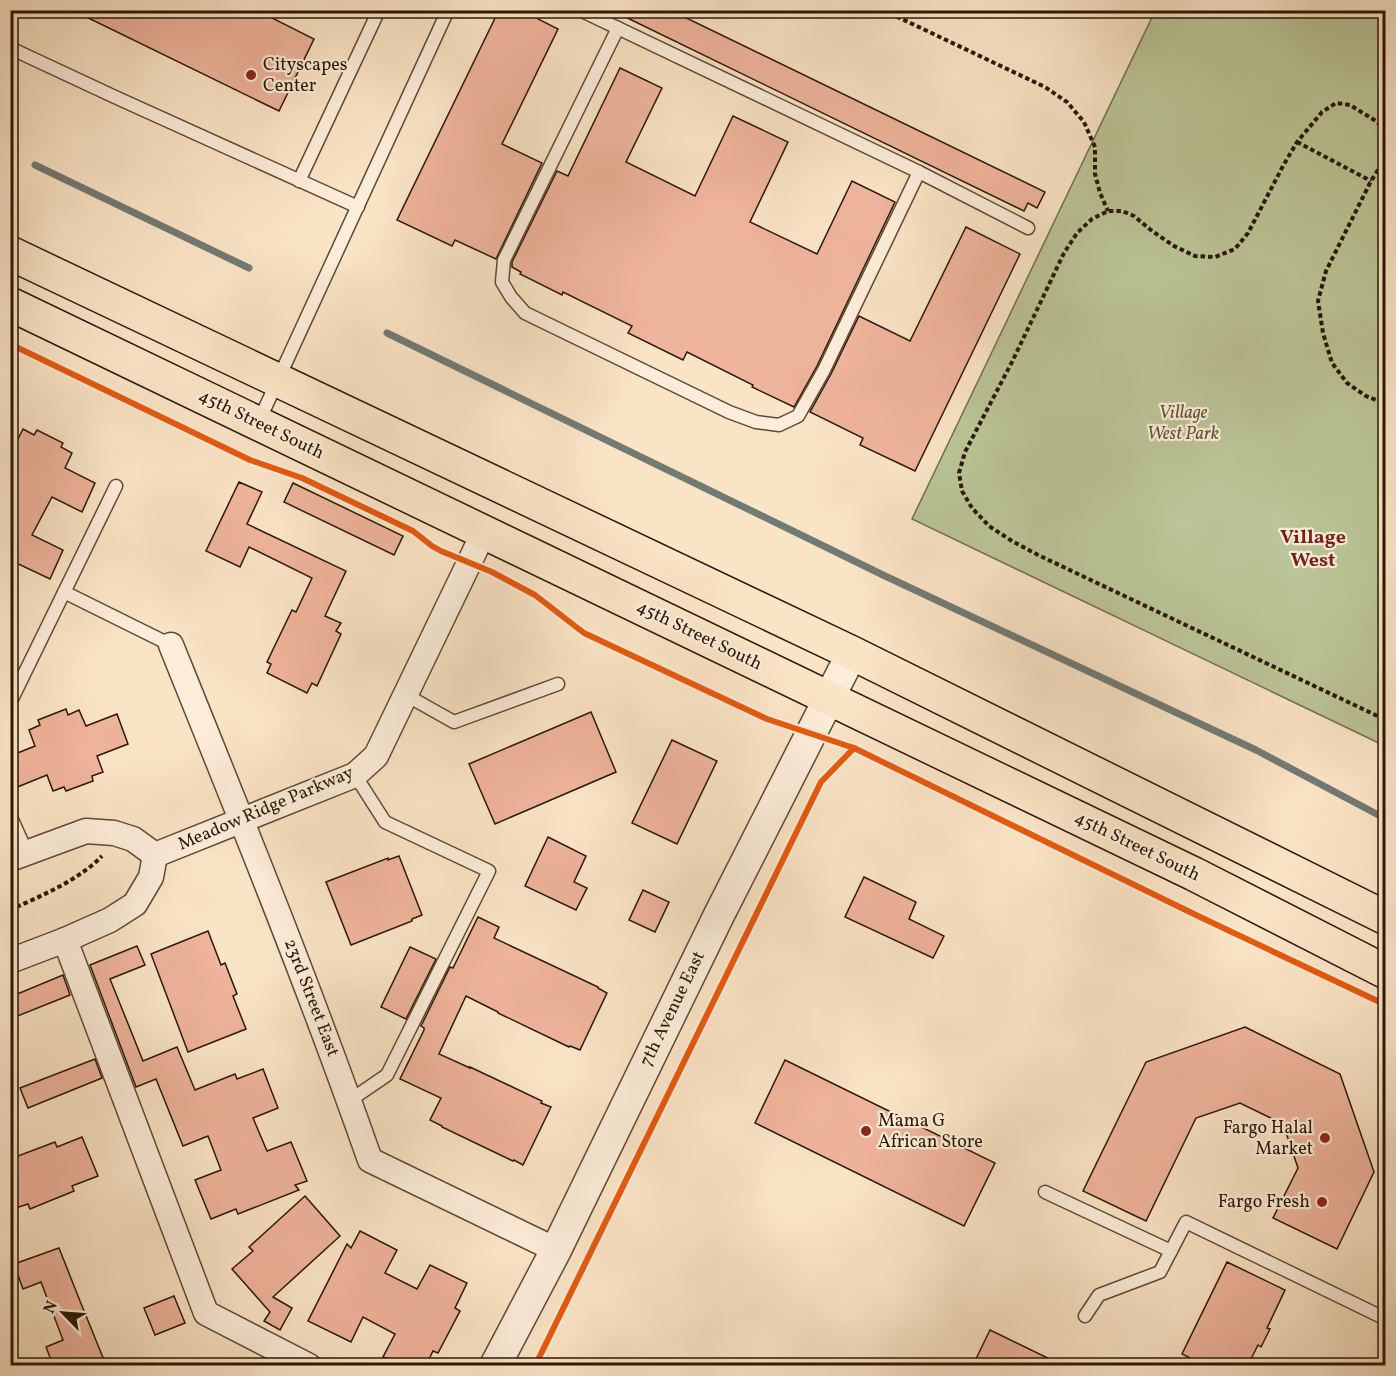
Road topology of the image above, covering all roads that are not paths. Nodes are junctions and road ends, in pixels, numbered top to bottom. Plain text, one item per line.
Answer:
1 (379, 10) edge
2 (448, 10) edge
3 (580, 10) edge
4 (618, 28) junction
5 (10, 48) edge
6 (919, 172) junction
7 (299, 180) junction
8 (358, 207) junction
9 (1028, 228) dead end
10 (10, 253) edge
11 (11, 306) edge
12 (278, 380) junction
13 (258, 423) junction
14 (116, 486) dead end
15 (484, 532) junction
16 (64, 592) junction
17 (171, 645) joint
18 (852, 653) junction
19 (558, 684) dead end
20 (406, 695) junction
21 (829, 699) junction
22 (10, 703) edge
23 (355, 775) junction
24 (10, 815) edge
25 (242, 821) junction
26 (155, 855) junction
27 (19, 856) edge
28 (1386, 918) edge
29 (65, 940) junction
30 (10, 961) edge
31 (1386, 972) edge
32 (349, 1101) junction
33 (1045, 1192) dead end
34 (556, 1250) junction
35 (1171, 1251) junction
36 (1085, 1316) dead end
37 (1386, 1319) edge
38 (309, 1365) edge
39 (495, 1365) edge

1 - 7 lane
2 - 8 lane
3 - 4 lane
4 - 6 lane
4 - 6 lane
5 - 7 lane
6 - 9 lane
7 - 8 lane
8 - 12 lane
10 - 12 main road
11 - 13 main road, 45th Street South
12 - 13 lane
12 - 18 main road
13 - 15 main road, 45th Street South
14 - 16 lane
15 - 20 street, Meadow Ridge Parkway
15 - 21 main road, 45th Street South
16 - 17 lane
16 - 22 lane
17 - 25 street, 23rd Street East
18 - 21 street, 7th Avenue East
18 - 28 main road
19 - 20 lane
20 - 23 street, Meadow Ridge Parkway
21 - 31 main road, 45th Street South
21 - 34 street, 7th Avenue East
23 - 25 street, Meadow Ridge Parkway
23 - 32 lane
24 - 27 lane
25 - 26 street, Meadow Ridge Parkway
25 - 32 street, 23rd Street East
26 - 27 street, Meadow Ridge Parkway
26 - 29 street, Meadow Ridge Parkway
29 - 30 street, Meadow Ridge Parkway
29 - 38 street
32 - 34 street, 23rd Street East
33 - 35 lane
34 - 39 street, 7th Avenue East
35 - 36 lane
35 - 37 lane

